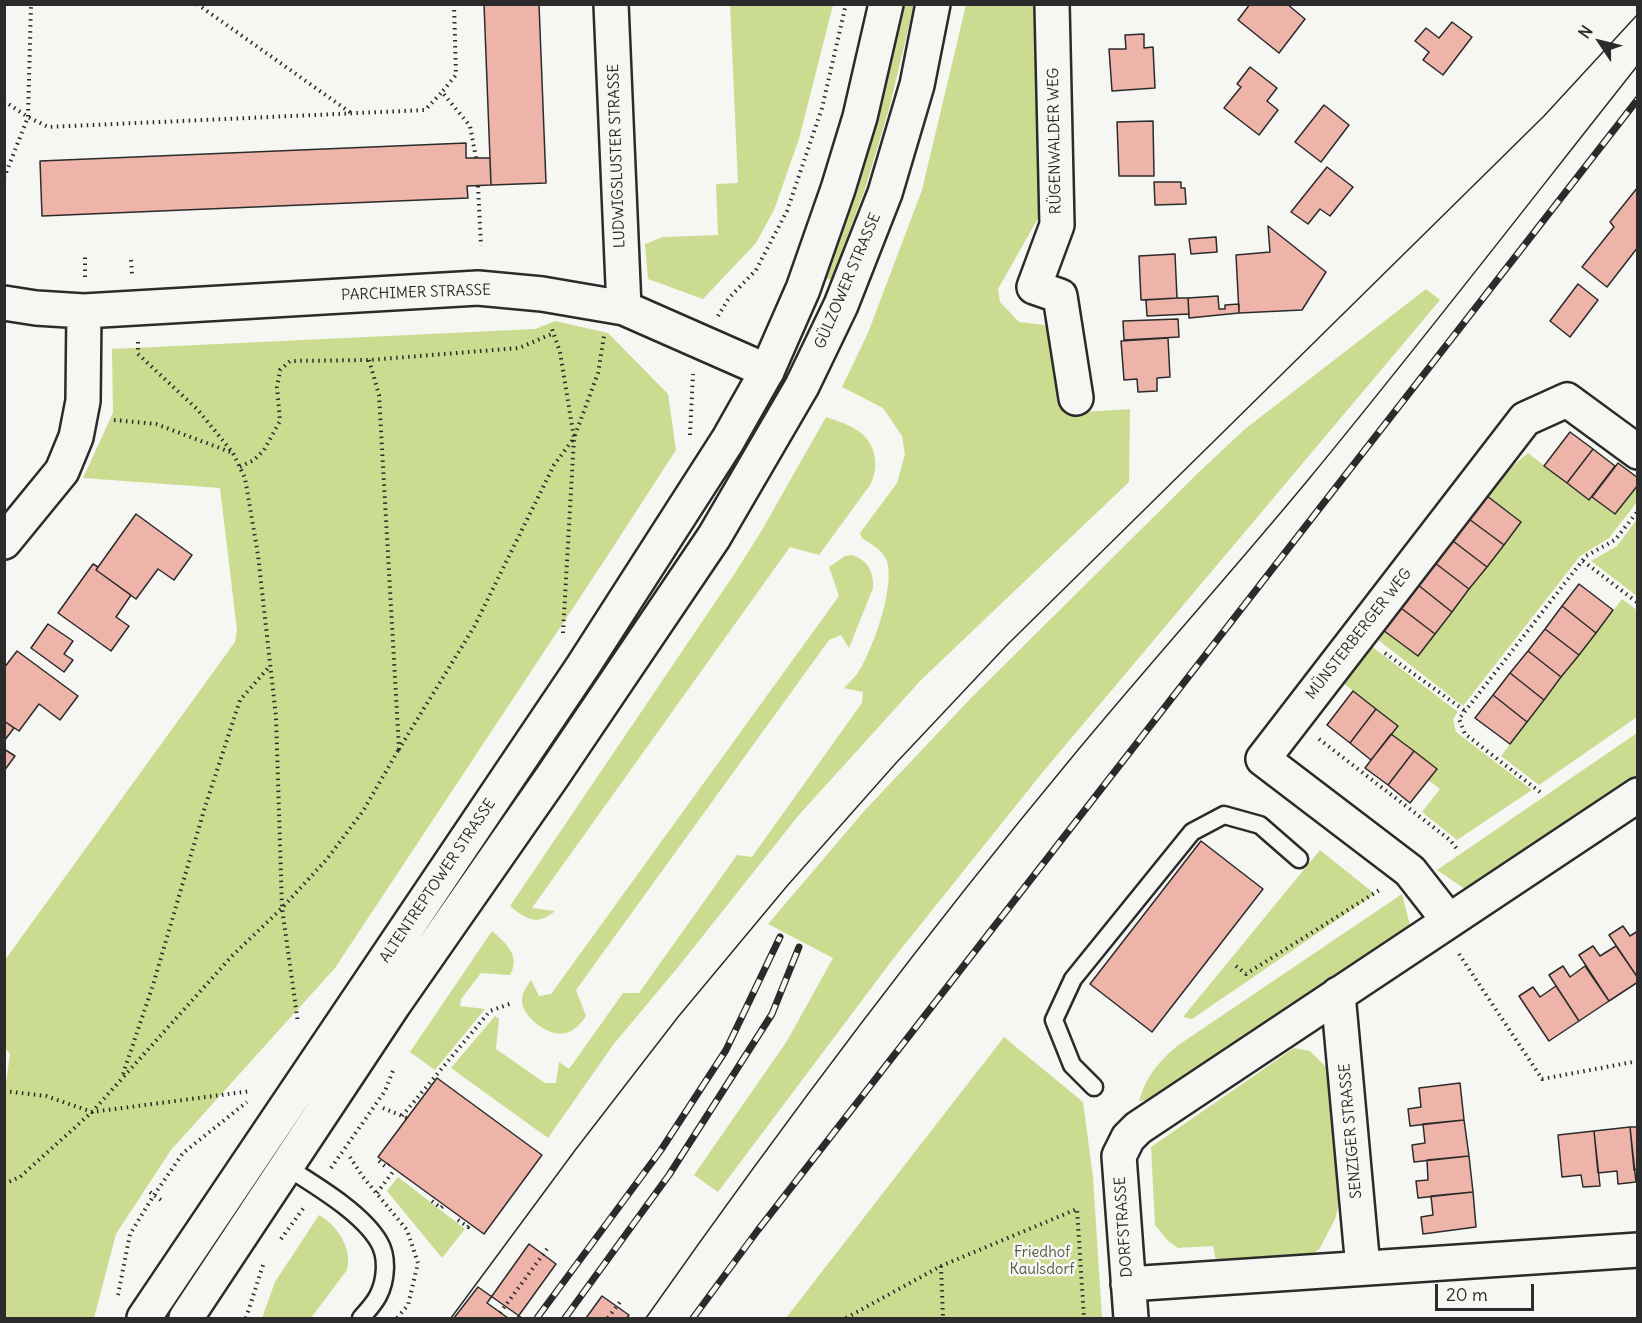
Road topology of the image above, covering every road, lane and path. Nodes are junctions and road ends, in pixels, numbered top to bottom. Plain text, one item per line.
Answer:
1 (31, 4) edge
2 (197, 4) edge
3 (454, 4) edge
4 (611, 4) edge
5 (846, 4) edge
6 (886, 4) edge
7 (933, 4) edge
8 (1052, 4) edge
9 (442, 92) junction
10 (4, 101) edge
11 (352, 113) junction
12 (28, 117) junction
13 (476, 158) dead end
14 (4, 178) edge
15 (478, 186) dead end
16 (481, 246) dead end
17 (4, 303) edge
18 (624, 309) junction
19 (84, 311) junction
20 (716, 320) dead end
21 (549, 324) dead end
22 (554, 333) junction
23 (604, 334) dead end
24 (138, 354) dead end
25 (369, 360) junction
26 (767, 371) junction
27 (802, 386) junction
28 (1076, 398) dead end
29 (106, 419) dead end
30 (574, 438) junction
31 (1638, 452) edge
32 (233, 453) junction
33 (240, 467) junction
34 (1638, 511) edge
35 (4, 542) edge
36 (1583, 561) junction
37 (1638, 603) edge
38 (563, 634) dead end
39 (1380, 650) dead end
40 (270, 667) junction
41 (1465, 711) junction
42 (1294, 719) junction
43 (399, 749) junction
44 (1540, 792) dead end
45 (1638, 795) edge
46 (1456, 849) dead end
47 (1299, 859) dead end
48 (1410, 870) junction
49 (282, 908) junction
50 (1444, 924) junction
51 (1236, 966) dead end
52 (1338, 994) junction
53 (512, 1003) dead end
54 (298, 1023) dead end
55 (398, 1058) dead end
56 (1638, 1061) edge
57 (121, 1078) junction
58 (1094, 1087) dead end
59 (4, 1091) edge
60 (251, 1091) dead end
61 (258, 1093) dead end
62 (383, 1108) dead end
63 (92, 1112) junction
64 (402, 1116) junction
65 (407, 1118) dead end
66 (258, 1149) junction
67 (338, 1158) dead end
68 (379, 1161) dead end
69 (389, 1164) dead end
70 (287, 1167) junction
71 (395, 1169) dead end
72 (4, 1184) edge
73 (152, 1193) junction
74 (377, 1193) dead end
75 (161, 1200) dead end
76 (432, 1201) dead end
77 (444, 1205) dead end
78 (298, 1216) dead end
79 (458, 1220) dead end
80 (470, 1224) dead end
81 (280, 1241) dead end
82 (547, 1249) dead end
83 (1638, 1250) edge
84 (269, 1257) dead end
85 (941, 1266) junction
86 (1364, 1268) junction
87 (174, 1274) junction
88 (1128, 1284) junction
89 (117, 1299) dead end
90 (620, 1302) dead end
91 (500, 1313) dead end
92 (144, 1318) edge
93 (161, 1318) edge
94 (186, 1318) edge
95 (246, 1318) edge
96 (361, 1318) edge
97 (608, 1318) edge
98 (846, 1318) edge
99 (943, 1318) edge
100 (1084, 1318) edge
101 (1131, 1318) edge

1 - 12 path
2 - 11 path
3 - 9 path
4 - 18 street, LUDWIGSLUSTER STRASSE
5 - 20 path
6 - 26 street
7 - 27 street, GÜLZOWER STRASSE
8 - 28 street, RÜGENWALDER WEG
9 - 11 path
9 - 13 path
10 - 12 path
11 - 12 path
12 - 14 path
15 - 16 path
17 - 19 street, PARCHIMER STRASSE
18 - 19 street, PARCHIMER STRASSE
18 - 26 street, PARCHIMER STRASSE
19 - 35 street
21 - 22 path
22 - 25 path
22 - 30 path
23 - 30 path
24 - 32 path
25 - 33 path
25 - 43 path
26 - 27 street, PARCHIMER STRASSE
26 - 66 street, ALTENTREPTOWER STRASSE
27 - 70 street, GÜLZOWER STRASSE
29 - 32 path
30 - 38 path
30 - 43 path
31 - 42 street, MÜNSTERBERGER WEG
32 - 33 path
33 - 40 path
34 - 36 path
36 - 37 path
36 - 41 path
39 - 41 path
40 - 49 path
40 - 57 path
41 - 44 path
42 - 46 path
42 - 48 street, MÜNSTERBERGER WEG
43 - 49 path
45 - 50 street
47 - 58 lane
48 - 50 street, MÜNSTERBERGER WEG
48 - 51 path
49 - 54 path
49 - 57 path
50 - 52 street
50 - 56 path
52 - 86 street, SENZIGER STRASSE
52 - 88 street, DORFSTRASSE
53 - 64 path
55 - 67 path
57 - 63 path
59 - 63 path
60 - 63 path
61 - 73 path
62 - 64 path
63 - 72 path
64 - 65 path
66 - 70 lane
66 - 87 street, ALTENTREPTOWER STRASSE
68 - 69 path
70 - 94 street
70 - 96 lane
71 - 74 path
73 - 75 path
73 - 89 path
76 - 77 path
78 - 81 path
79 - 80 path
82 - 91 path
83 - 86 street
84 - 95 path
85 - 98 path
85 - 99 path
85 - 100 path
86 - 88 street
87 - 92 street, ALTENTREPTOWER STRASSE
87 - 93 lane
88 - 101 street, DORFSTRASSE
90 - 97 path

